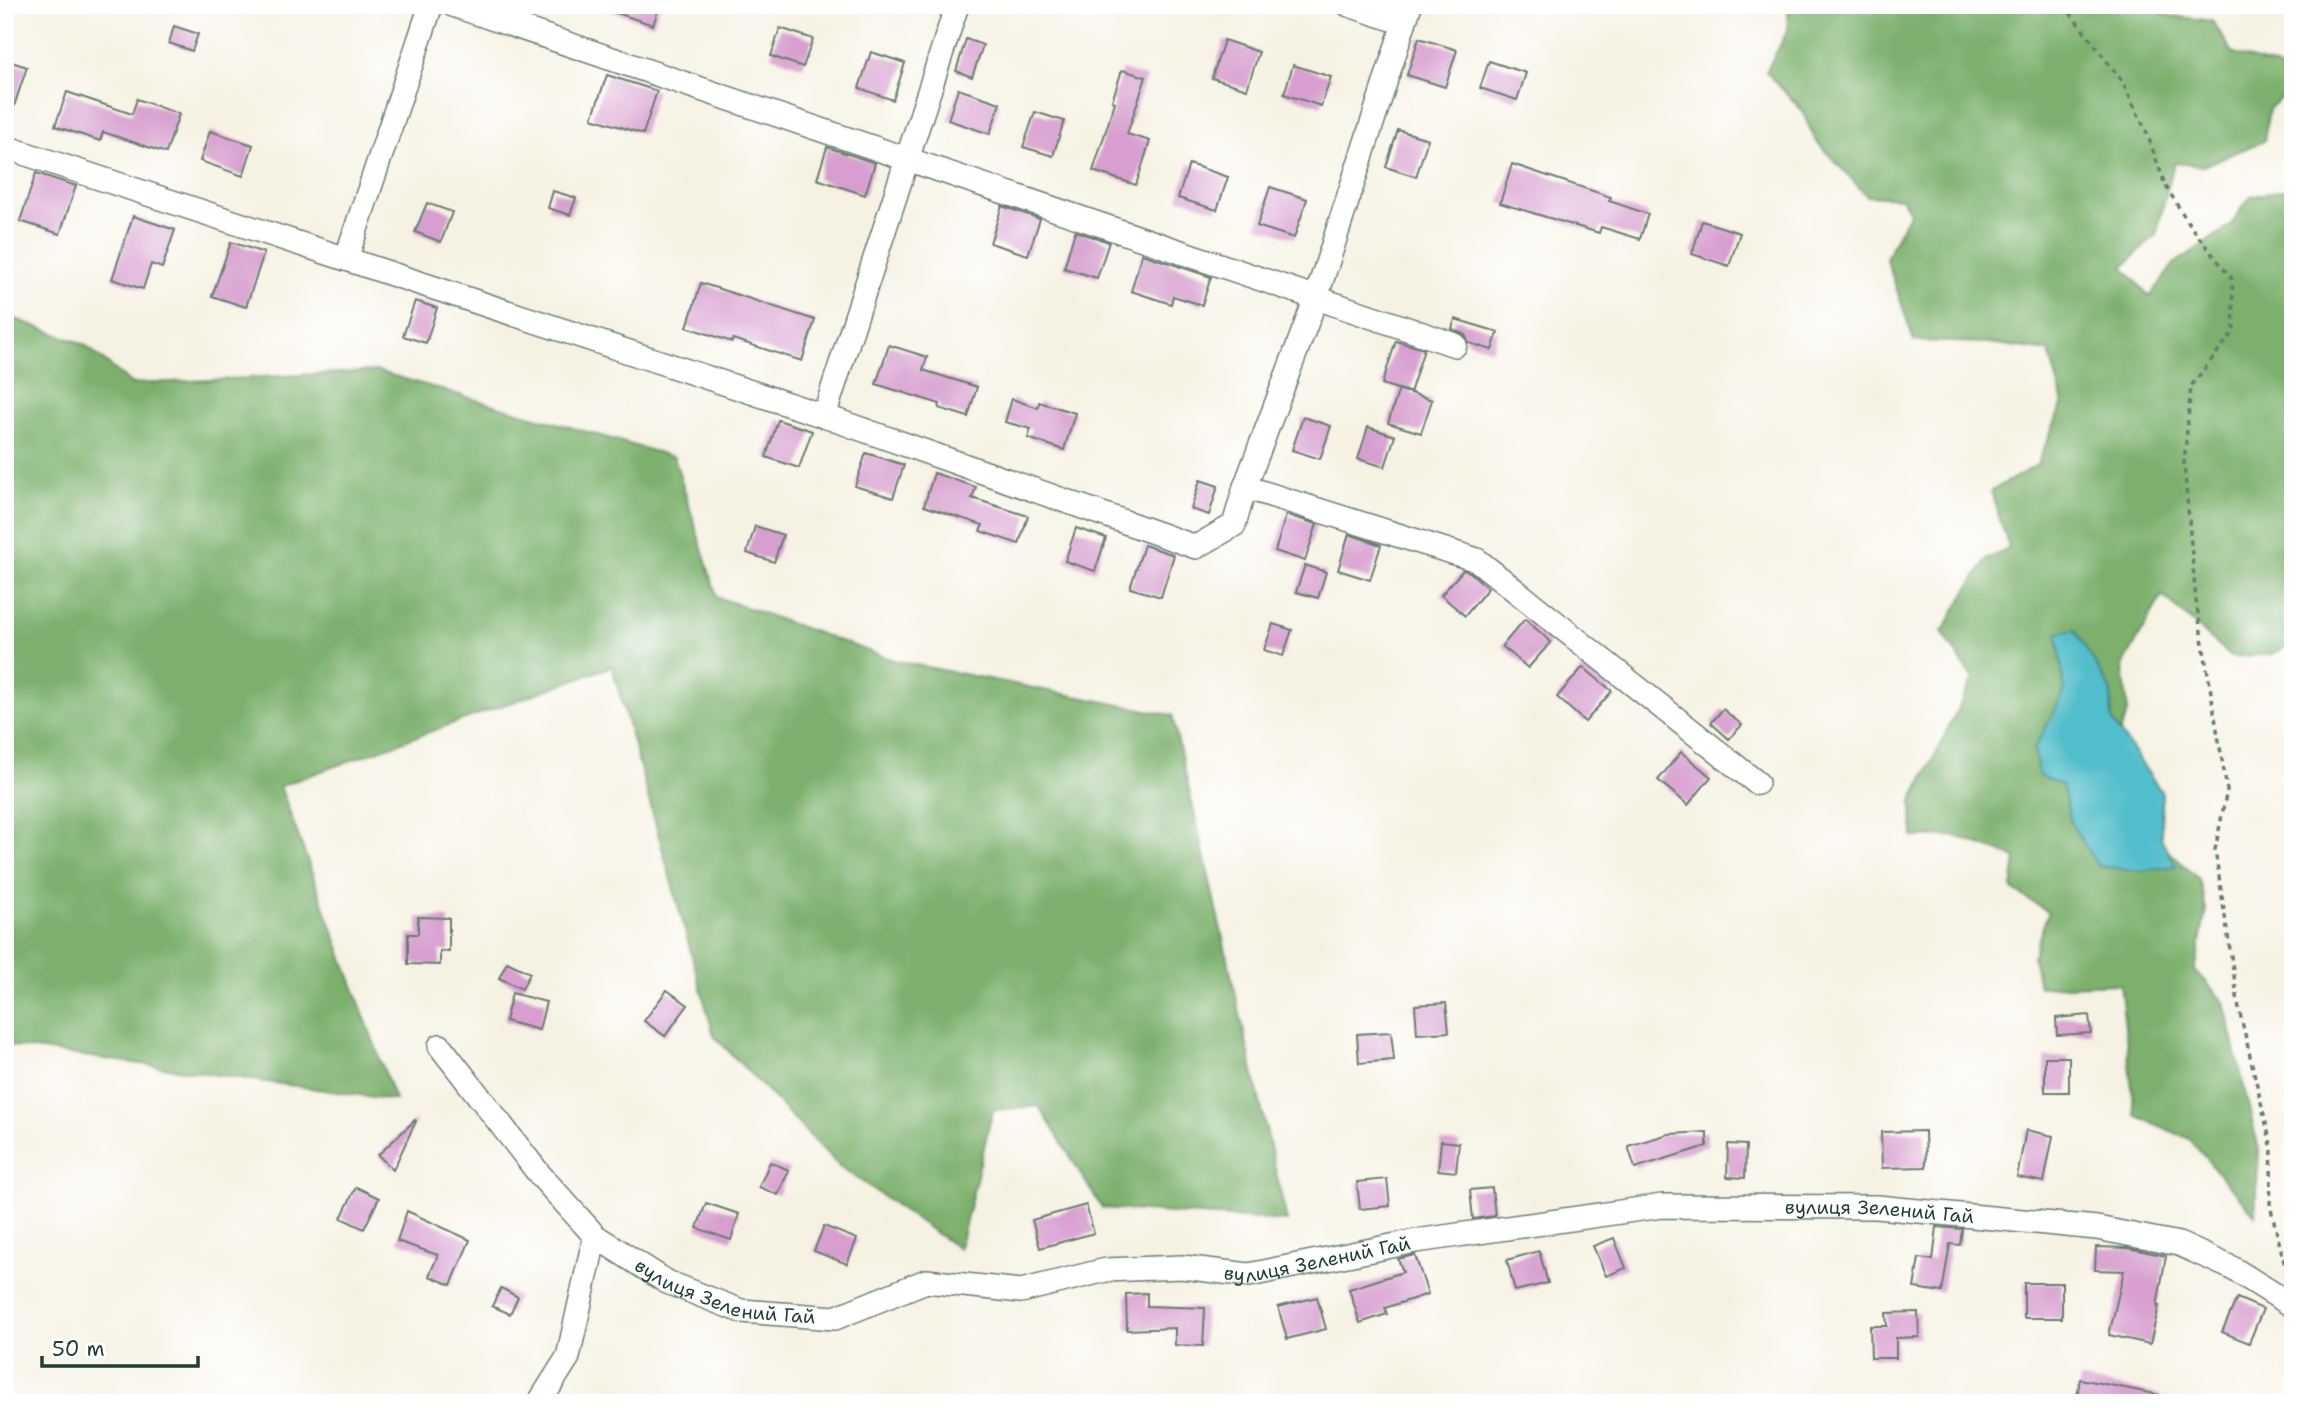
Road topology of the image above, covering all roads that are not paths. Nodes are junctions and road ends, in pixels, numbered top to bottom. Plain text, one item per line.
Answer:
1 (431, 5) edge
2 (453, 5) edge
3 (957, 5) edge
4 (1349, 5) edge
5 (1407, 14) edge
6 (5, 147) edge
7 (907, 159) junction
8 (346, 259) junction
9 (1316, 298) junction
10 (1455, 345) dead end
11 (824, 416) junction
12 (1245, 487) junction
13 (1757, 783) dead end
14 (440, 1046) dead end
15 (595, 1236) junction
16 (2290, 1304) edge
17 (539, 1403) edge

1 - 8 street
2 - 7 street
3 - 7 street
4 - 5 street
5 - 9 street
6 - 8 street
7 - 9 street
7 - 11 street
8 - 11 street
9 - 10 street
9 - 12 street
11 - 12 street
12 - 13 street
14 - 15 street, вулиця Зелений Гай
15 - 16 street, вулиця Зелений Гай
15 - 17 street

